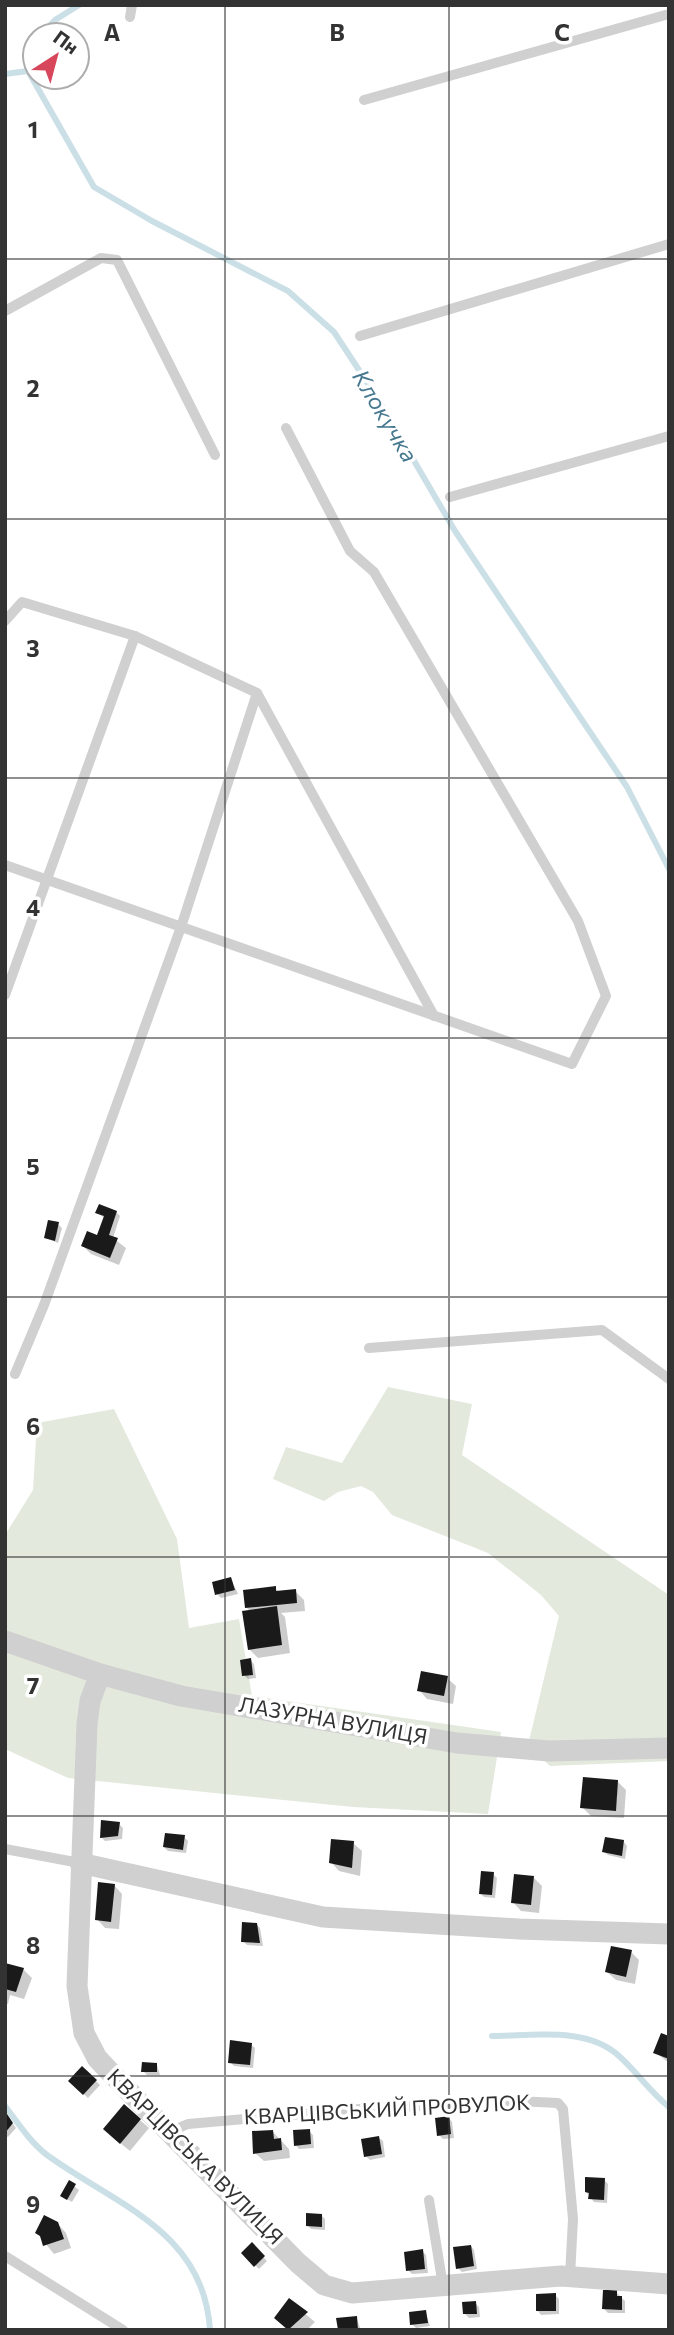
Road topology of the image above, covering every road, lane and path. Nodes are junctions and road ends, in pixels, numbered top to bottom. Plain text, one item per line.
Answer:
1 (669, 15) edge
2 (363, 100) dead end
3 (669, 244) edge
4 (5, 311) edge
5 (360, 336) dead end
6 (286, 428) dead end
7 (669, 436) edge
8 (215, 455) dead end
9 (450, 497) dead end
10 (5, 621) edge
11 (135, 636) junction
12 (257, 693) junction
13 (5, 865) edge
14 (49, 880) junction
15 (181, 927) junction
16 (5, 995) edge
17 (434, 1016) junction
18 (369, 1348) dead end
19 (15, 1374) dead end
20 (669, 1379) edge
21 (5, 1641) edge
22 (100, 1674) junction
23 (669, 1748) edge
24 (5, 1849) edge
25 (80, 1863) junction
26 (669, 1934) edge
27 (169, 2132) junction
28 (429, 2200) dead end
29 (5, 2256) edge
30 (570, 2276) junction
31 (669, 2284) edge
32 (443, 2286) junction
33 (123, 2330) edge

1 - 2 lane
3 - 5 lane
4 - 8 lane
6 - 17 lane
7 - 9 lane
10 - 11 lane
11 - 12 lane
11 - 14 lane
12 - 15 lane
12 - 17 lane
13 - 14 lane
14 - 15 lane
14 - 16 lane
15 - 17 lane
15 - 19 lane
18 - 20 lane
21 - 22 street, ЛАЗУРНА ВУЛИЦЯ
22 - 23 street, ЛАЗУРНА ВУЛИЦЯ
22 - 25 street, КВАРЦІВСЬКА ВУЛИЦЯ
24 - 25 lane
25 - 26 street
25 - 27 street, КВАРЦІВСЬКА ВУЛИЦЯ
27 - 30 lane, КВАРЦІВСЬКИЙ ПРОВУЛОК
27 - 32 street, КВАРЦІВСЬКА ВУЛИЦЯ
28 - 32 lane
29 - 33 lane
30 - 31 street, КВАРЦІВСЬКА ВУЛИЦЯ
30 - 32 street, КВАРЦІВСЬКА ВУЛИЦЯ

